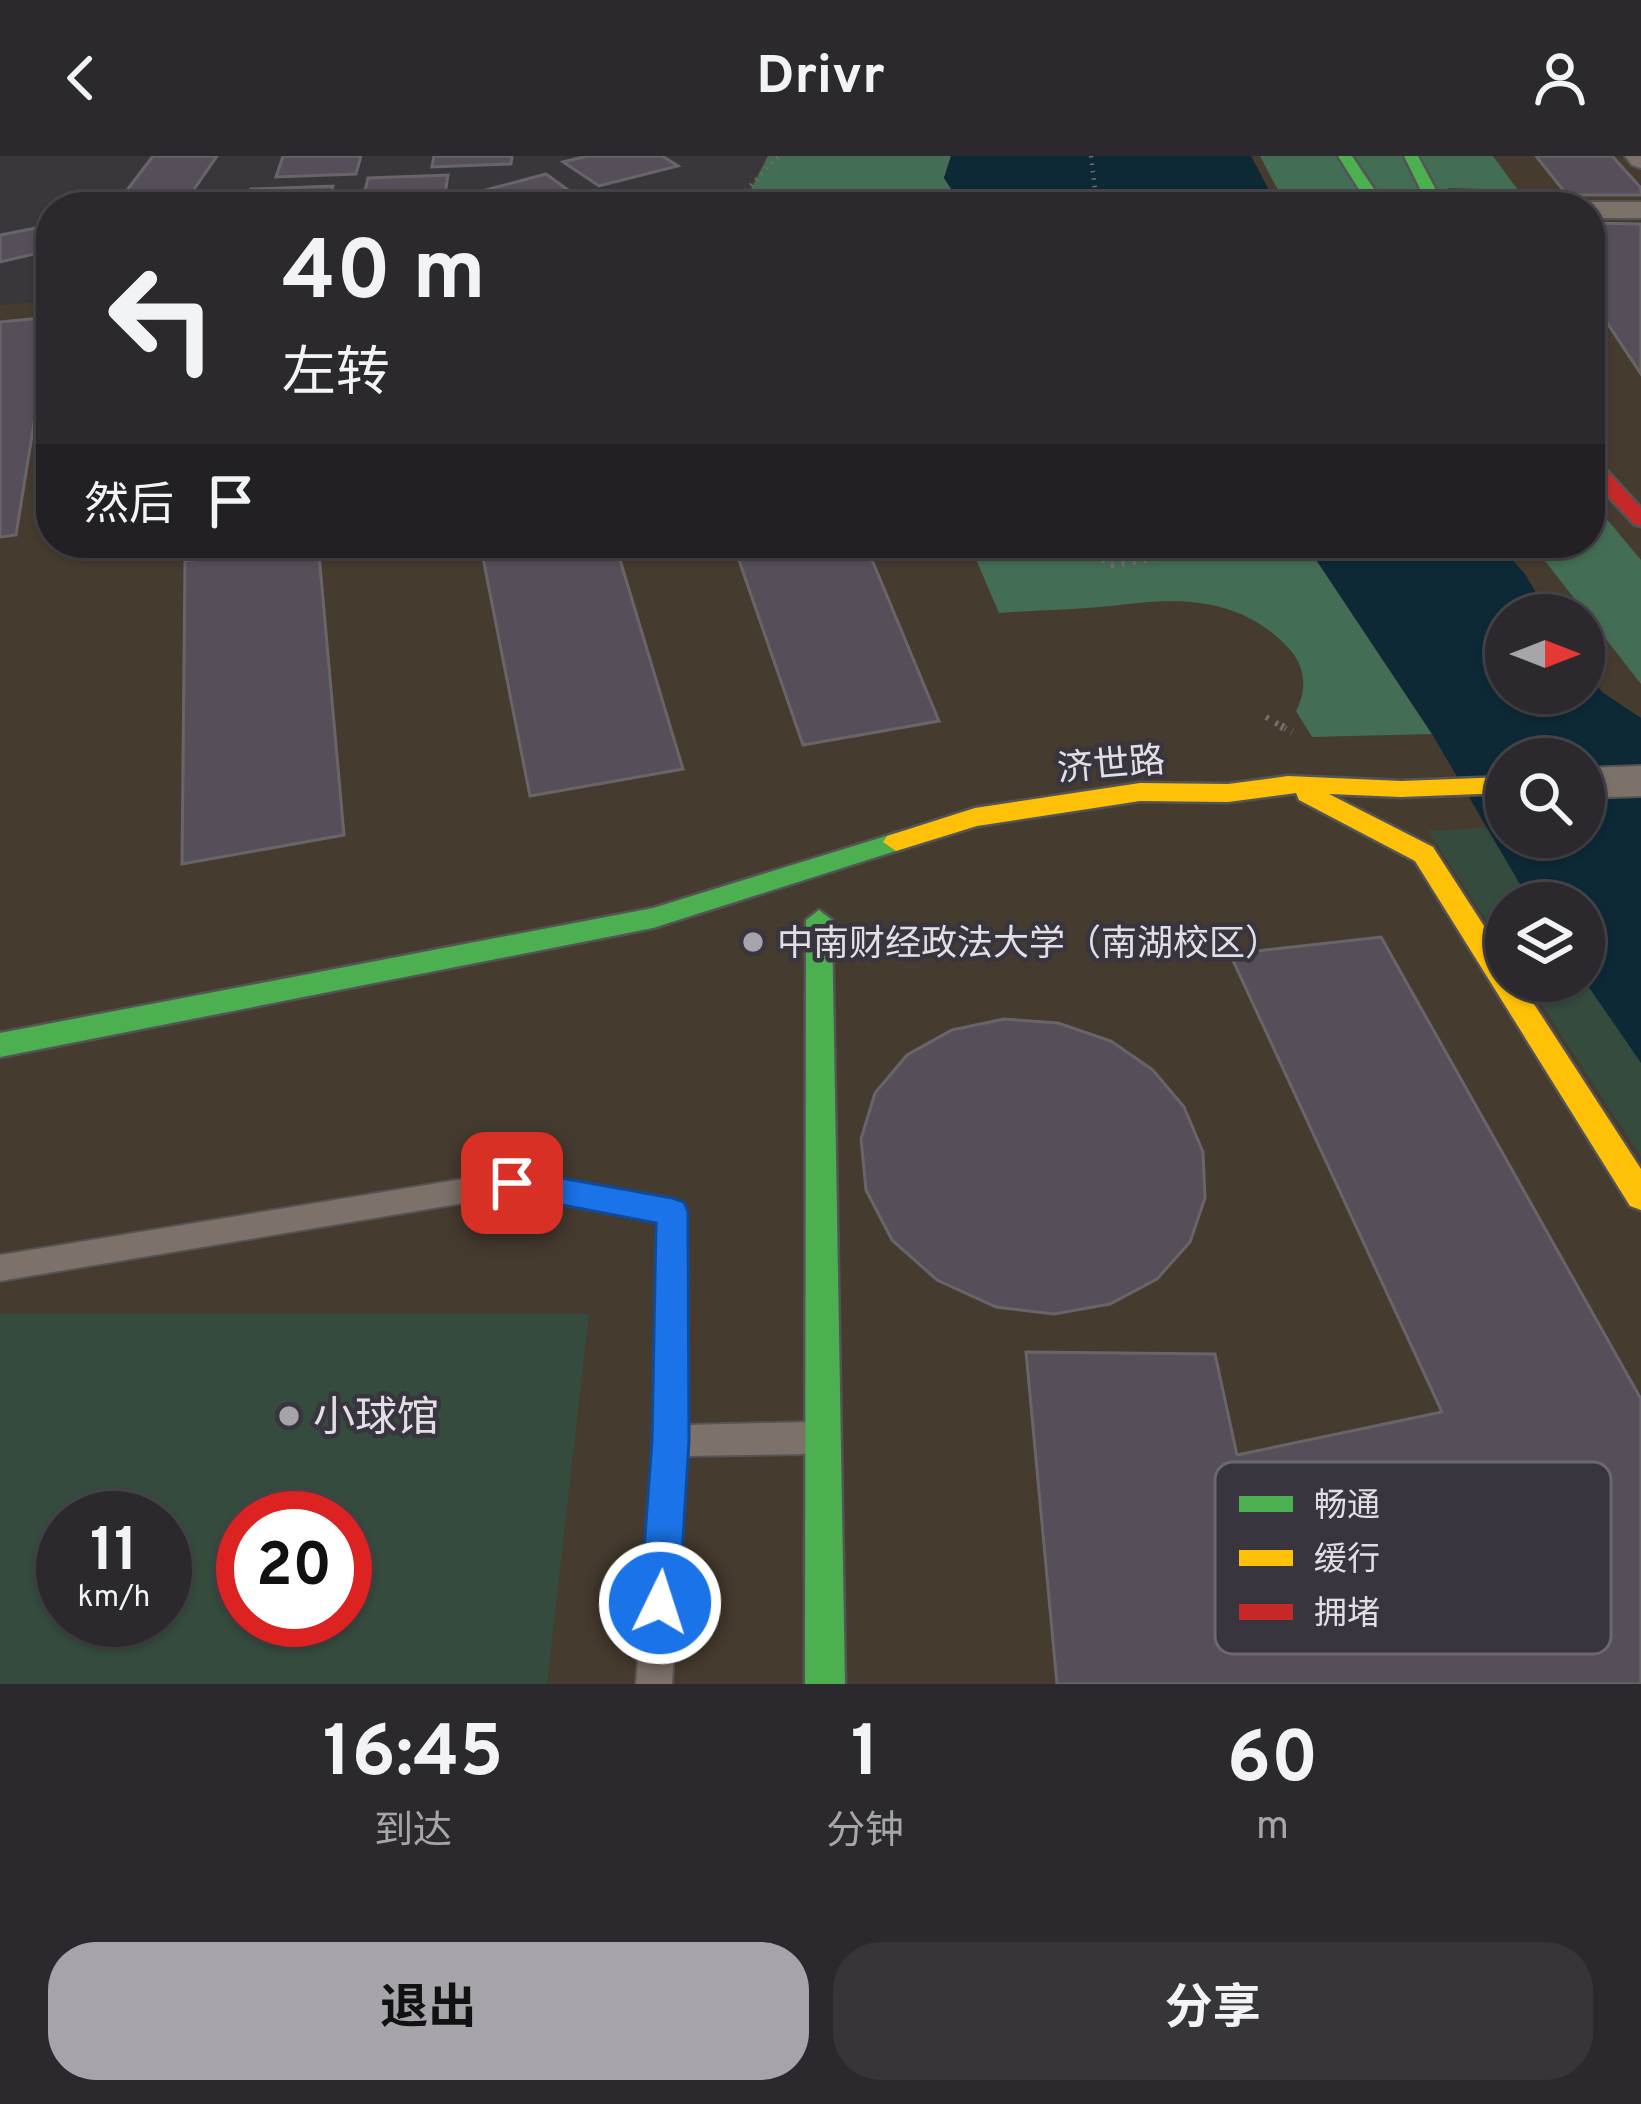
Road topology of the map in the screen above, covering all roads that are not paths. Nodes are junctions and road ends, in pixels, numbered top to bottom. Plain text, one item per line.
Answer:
1 (1345, 156) edge
2 (1412, 156) edge
3 (1368, 192) edge
4 (1430, 192) edge
5 (1605, 209) edge
6 (1641, 210) edge
7 (1605, 480) edge
8 (1641, 520) edge
9 (1641, 781) edge
10 (1605, 782) edge
11 (1288, 784) junction
12 (1485, 786) edge
13 (819, 920) dead end
14 (0, 1045) edge
15 (1641, 1196) edge
16 (0, 1268) edge
17 (824, 1438) junction
18 (670, 1441) junction
19 (654, 1684) edge
20 (825, 1684) edge

1 - 3 street
2 - 4 street
5 - 6 street
7 - 8 street
9 - 10 street
11 - 12 street, 济世路
11 - 14 street, 济世路
11 - 15 street
13 - 17 street
16 - 18 lane
17 - 18 lane
17 - 20 street
18 - 19 lane

